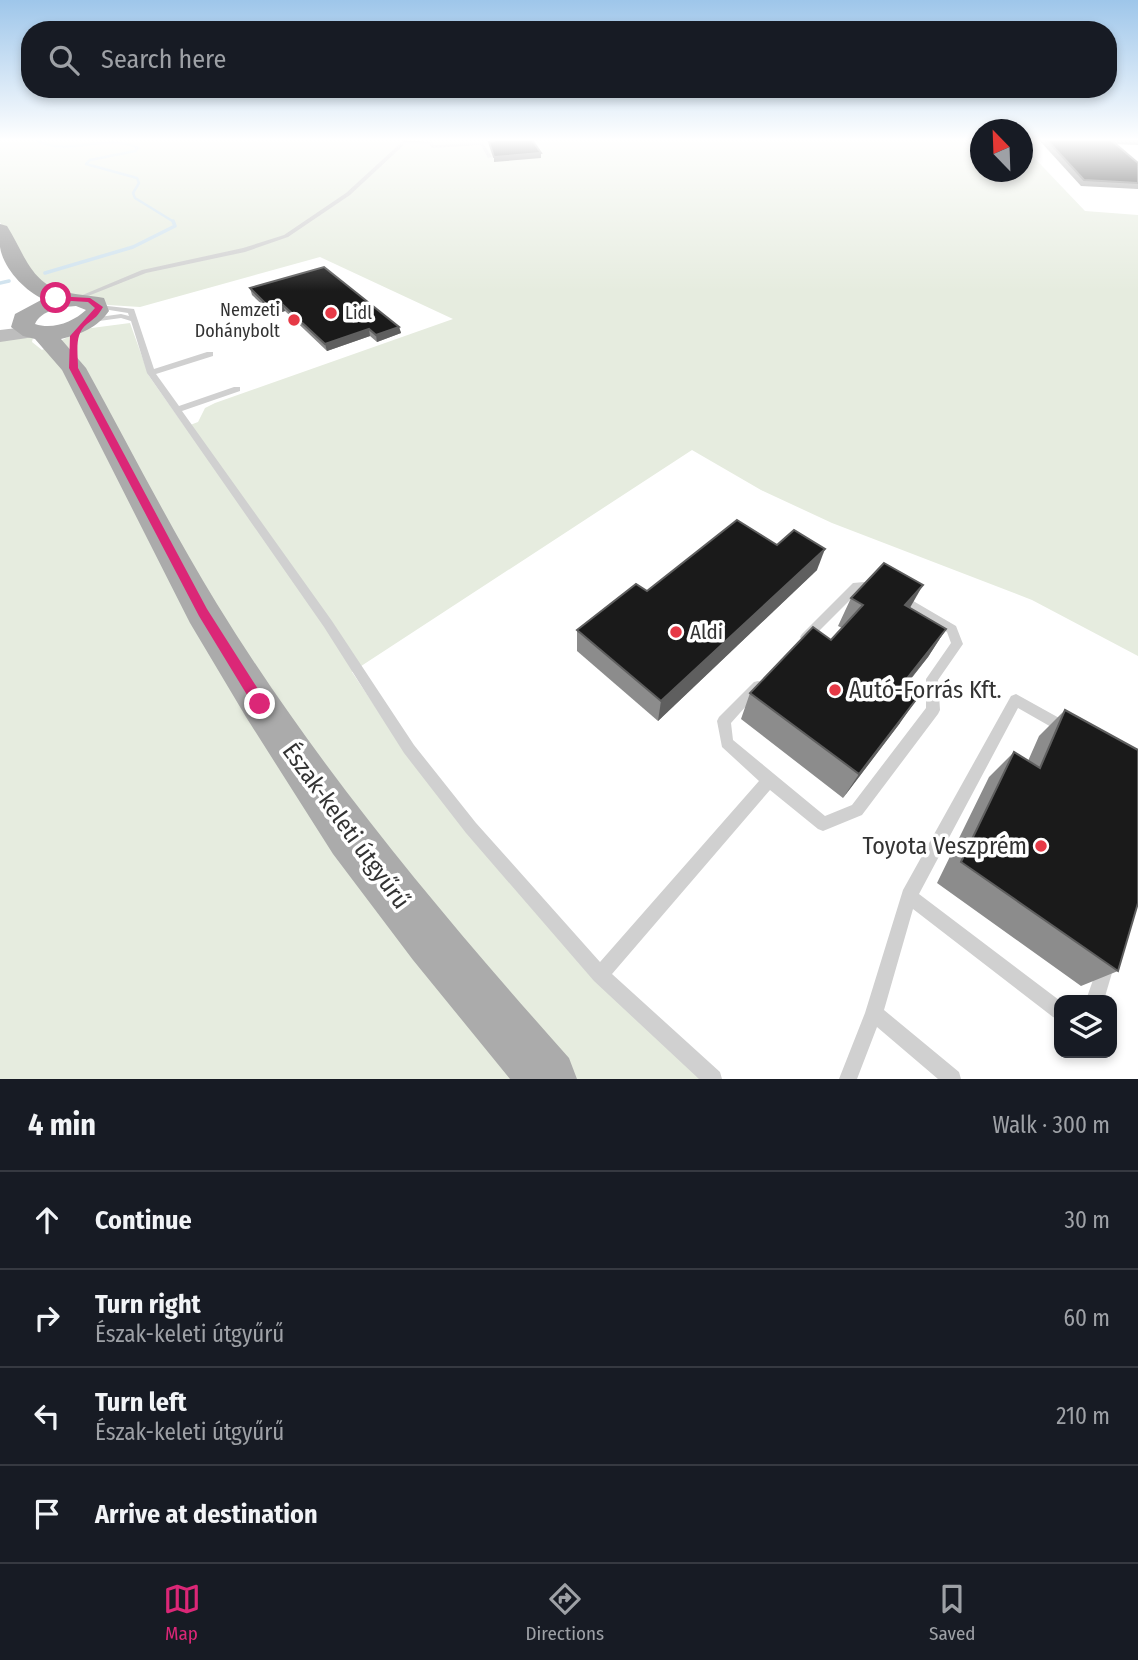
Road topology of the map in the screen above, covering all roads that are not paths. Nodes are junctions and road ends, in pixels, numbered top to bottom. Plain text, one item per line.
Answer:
1 (352, 190) edge
2 (0, 230) edge
3 (24, 276) junction
4 (124, 278) junction
5 (85, 309) junction
6 (134, 320) junction
7 (33, 324) junction
8 (0, 328) edge
9 (0, 336) edge
10 (209, 354) dead end
11 (74, 368) junction
12 (152, 373) junction
13 (237, 389) dead end
14 (177, 410) junction
15 (800, 644) edge
16 (771, 673) edge
17 (1083, 738) edge
18 (769, 780) junction
19 (909, 896) junction
20 (1112, 948) edge
21 (600, 975) junction
22 (1097, 995) edge
23 (1054, 1007) edge
24 (874, 1013) junction
25 (548, 1079) edge
26 (713, 1079) edge
27 (848, 1079) edge
28 (952, 1079) edge

1 - 4 lane
2 - 3 main road
3 - 5 main road
3 - 7 main road
4 - 5 lane
4 - 5 lane
5 - 6 lane
5 - 6 lane
5 - 7 main road
5 - 11 main road
6 - 12 lane
7 - 8 street
7 - 9 street
7 - 11 main road, Észak-keleti útgyűrű
10 - 12 lane
11 - 25 main road, Észak-keleti útgyűrű
12 - 14 lane
13 - 14 lane
14 - 21 lane
15 - 18 lane
16 - 18 lane
17 - 19 lane
18 - 21 lane
19 - 23 lane
19 - 24 lane
20 - 22 lane
21 - 26 lane
24 - 27 lane
24 - 28 lane

